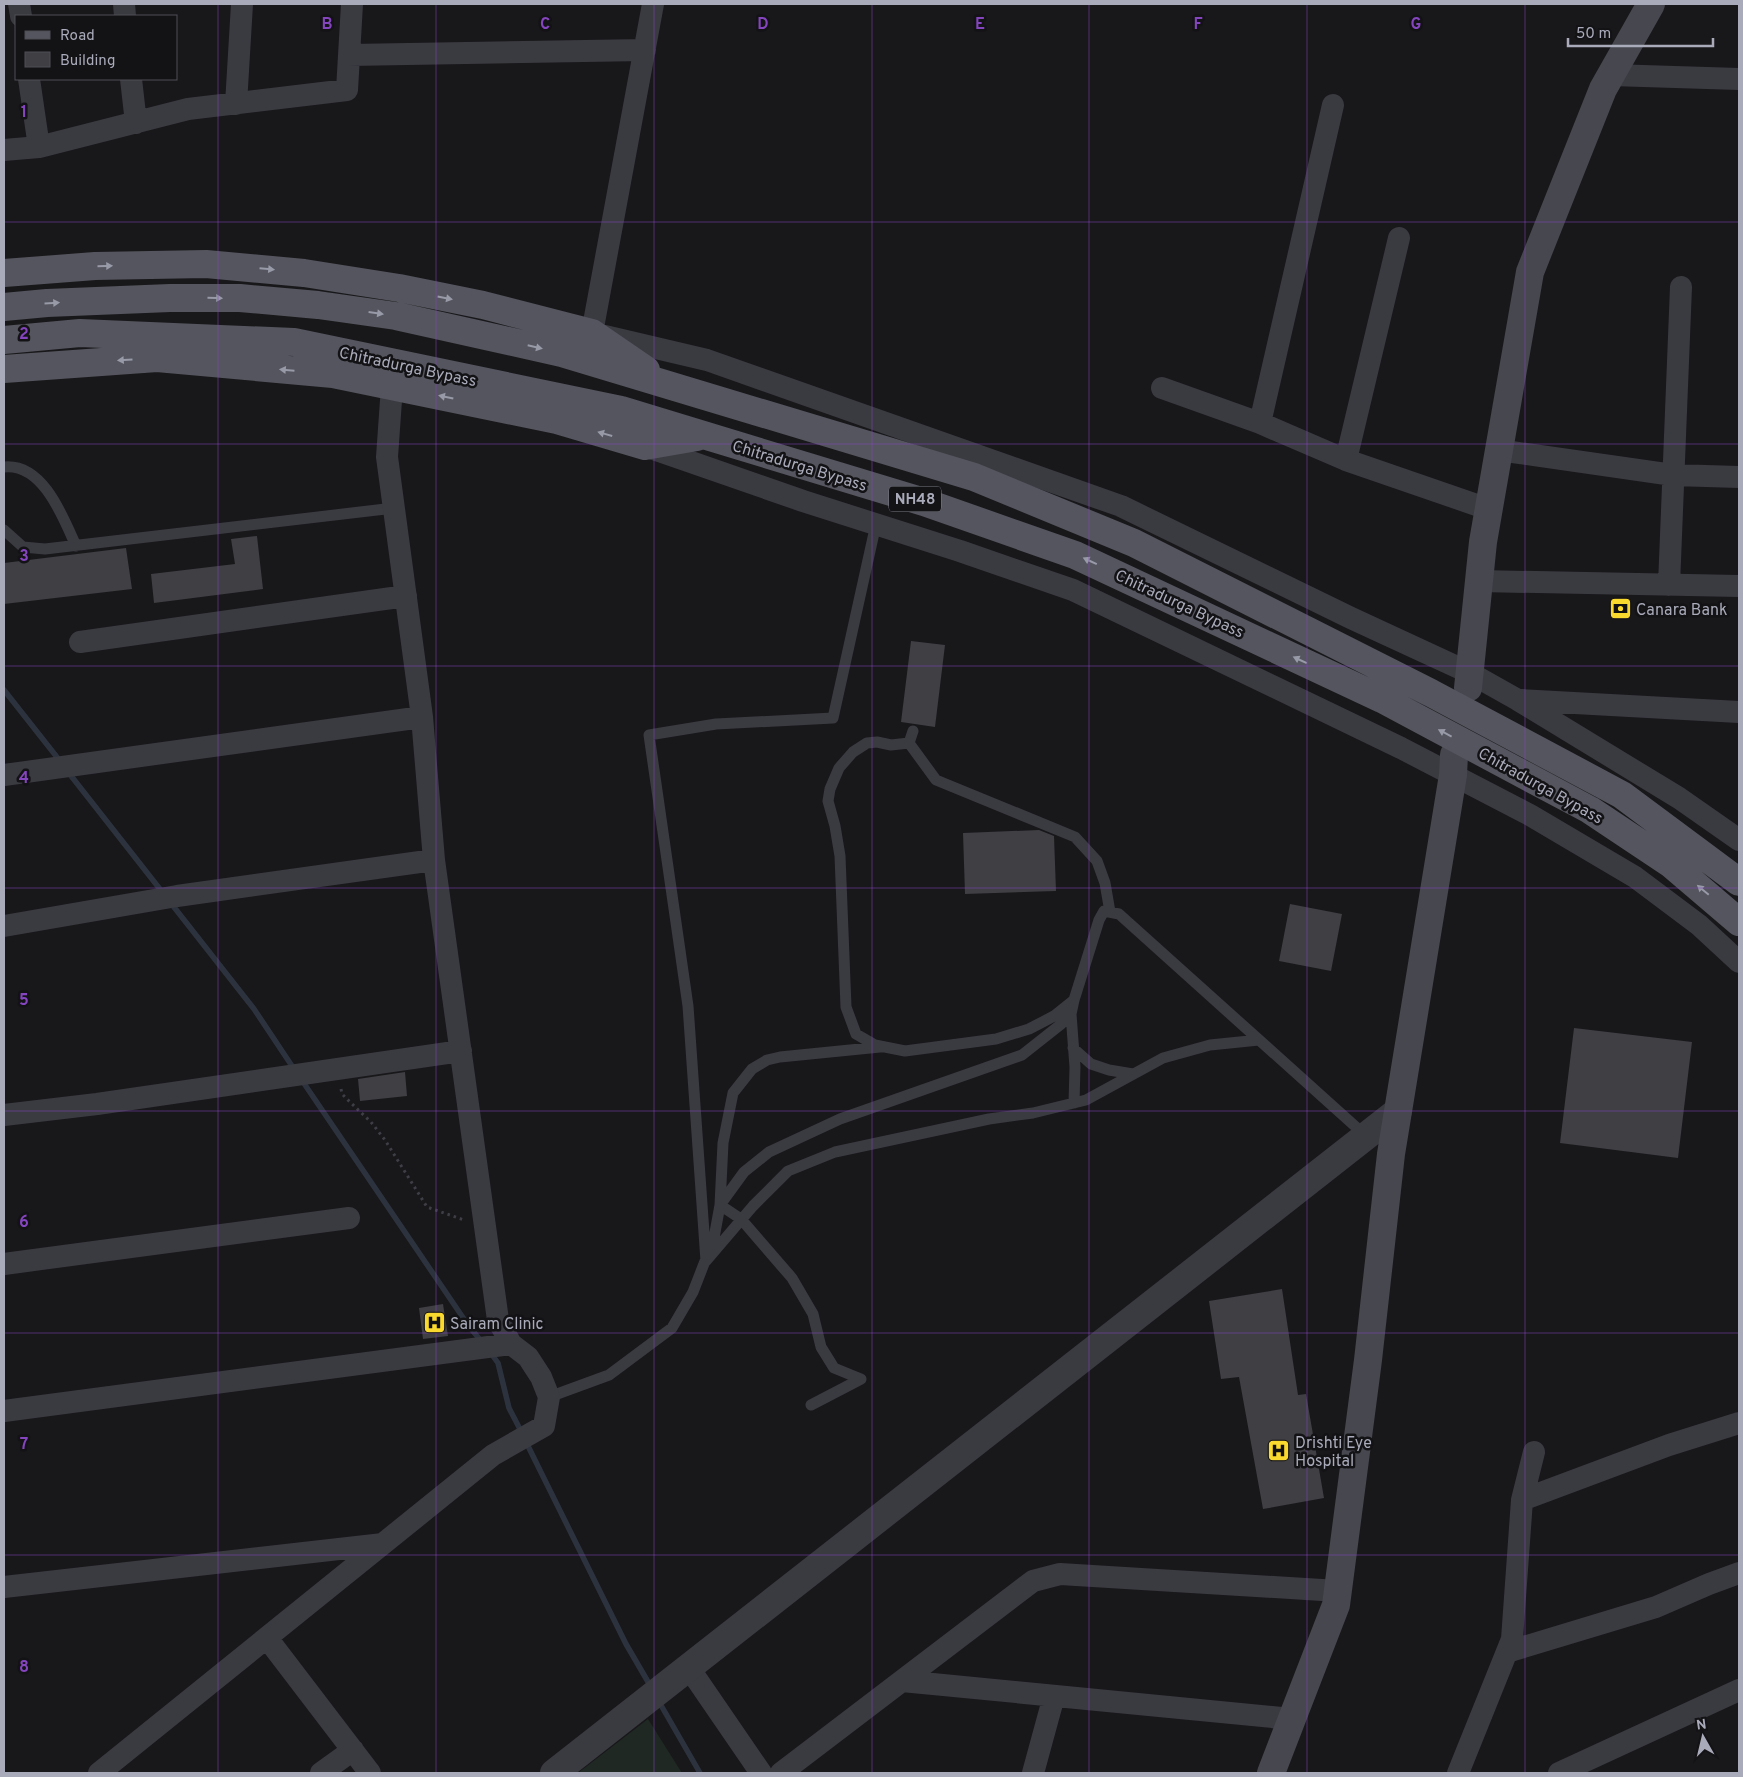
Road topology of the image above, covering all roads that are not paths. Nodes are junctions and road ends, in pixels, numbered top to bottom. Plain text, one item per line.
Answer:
1 (242, 4) edge
2 (352, 4) edge
3 (653, 4) edge
4 (1651, 4) edge
5 (645, 50) junction
6 (350, 55) junction
7 (1611, 74) junction
8 (1739, 79) edge
9 (29, 80) edge
10 (131, 80) edge
11 (236, 104) junction
12 (1333, 105) dead end
13 (136, 122) junction
14 (39, 146) junction
15 (4, 150) edge
16 (1399, 238) dead end
17 (4, 273) edge
18 (1681, 287) dead end
19 (4, 307) edge
20 (592, 332) junction
21 (4, 340) edge
22 (4, 369) edge
23 (666, 385) junction
24 (392, 386) junction
25 (1162, 388) dead end
26 (1260, 423) junction
27 (703, 436) junction
28 (645, 446) junction
29 (1498, 450) junction
30 (1346, 460) junction
31 (4, 467) edge
32 (1673, 475) junction
33 (1739, 476) edge
34 (394, 508) junction
35 (1488, 509) junction
36 (876, 524) junction
37 (4, 530) edge
38 (76, 546) junction
39 (1479, 581) junction
40 (1669, 585) junction
41 (1739, 586) edge
42 (406, 596) junction
43 (80, 642) dead end
44 (1469, 680) junction
45 (1518, 700) junction
46 (1739, 712) edge
47 (422, 717) junction
48 (913, 731) dead end
49 (909, 743) junction
50 (1454, 765) junction
51 (4, 775) edge
52 (1739, 840) edge
53 (434, 860) junction
54 (1739, 882) edge
55 (1110, 912) junction
56 (1739, 922) edge
57 (4, 926) edge
58 (1739, 962) edge
59 (1074, 1000) junction
60 (1071, 1014) junction
61 (1258, 1040) junction
62 (883, 1046) junction
63 (1073, 1048) junction
64 (461, 1051) junction
65 (1133, 1074) junction
66 (1074, 1103) junction
67 (1398, 1111) junction
68 (4, 1115) edge
69 (1366, 1136) junction
70 (720, 1205) junction
71 (349, 1218) dead end
72 (741, 1219) junction
73 (706, 1261) junction
74 (4, 1264) edge
75 (511, 1344) junction
76 (548, 1396) junction
77 (811, 1406) dead end
78 (4, 1411) edge
79 (1739, 1423) edge
80 (1534, 1452) dead end
81 (1522, 1500) junction
82 (383, 1544) junction
83 (1739, 1573) edge
84 (4, 1587) edge
85 (1338, 1591) junction
86 (267, 1638) junction
87 (1507, 1652) junction
88 (689, 1668) junction
89 (902, 1681) junction
90 (1739, 1690) edge
91 (1054, 1696) junction
92 (1292, 1719) junction
93 (353, 1750) junction
94 (99, 1773) edge
95 (321, 1773) edge
96 (370, 1773) edge
97 (554, 1773) edge
98 (760, 1773) edge
99 (781, 1773) edge
100 (1033, 1773) edge
101 (1270, 1773) edge
102 (1458, 1773) edge
103 (1559, 1773) edge

1 - 11 street
2 - 6 street
3 - 5 street
4 - 7 main road
5 - 6 street
5 - 20 street
6 - 11 street
7 - 8 street
7 - 29 main road
9 - 14 street
10 - 13 street
11 - 13 street
12 - 26 street
13 - 14 street
14 - 15 street
16 - 30 street
17 -> 20 main road
18 - 32 street
19 -> 23 main road, Chitradurga Bypass / NH48
20 - 23 main road
20 - 44 street
21 - 27 main road, Chitradurga Bypass / NH48
24 -> 22 main road
23 - 54 main road, Chitradurga Bypass / NH48
28 -> 24 main road
24 - 34 street
25 - 26 street
26 - 30 street
27 - 28 main road
56 -> 27 main road, Chitradurga Bypass / NH48
28 - 36 street
29 - 32 street
29 - 35 main road
30 - 35 street
31 - 38 lane
32 - 33 street
32 - 40 street
34 - 38 lane
34 - 42 street
35 - 39 main road
36 - 50 street
36 - 73 lane
37 - 38 lane
39 - 40 street
39 - 44 main road
40 - 41 street
42 - 43 street
42 - 47 street
44 - 45 street
45 - 46 street
45 - 52 street
47 - 51 street
47 - 53 street
48 - 49 lane
49 - 55 lane
49 - 62 lane
50 - 58 street
50 - 67 main road
53 - 57 street
53 - 64 street
55 - 59 lane
55 - 61 lane
59 - 60 lane
59 - 62 lane
60 - 63 lane
60 - 70 lane
61 - 65 lane
61 - 69 lane
62 - 70 lane
63 - 65 lane
63 - 66 lane
64 - 68 street
64 - 75 street
65 - 66 lane
66 - 72 lane
67 - 69 street
67 - 85 main road
69 - 88 street
70 - 72 lane
70 - 73 lane
71 - 74 street
72 - 73 lane
72 - 77 lane
73 - 76 lane
75 - 76 street
75 - 78 street
76 - 82 street
79 - 81 street
80 - 81 street
81 - 87 street
82 - 84 street
82 - 86 street
83 - 87 street
85 - 89 street
85 - 92 main road
86 - 93 street
86 - 94 street
87 - 102 street
88 - 97 street
88 - 98 street
89 - 91 street
89 - 99 street
90 - 103 street
91 - 92 street
91 - 100 street
92 - 101 main road
93 - 95 street
93 - 96 street

